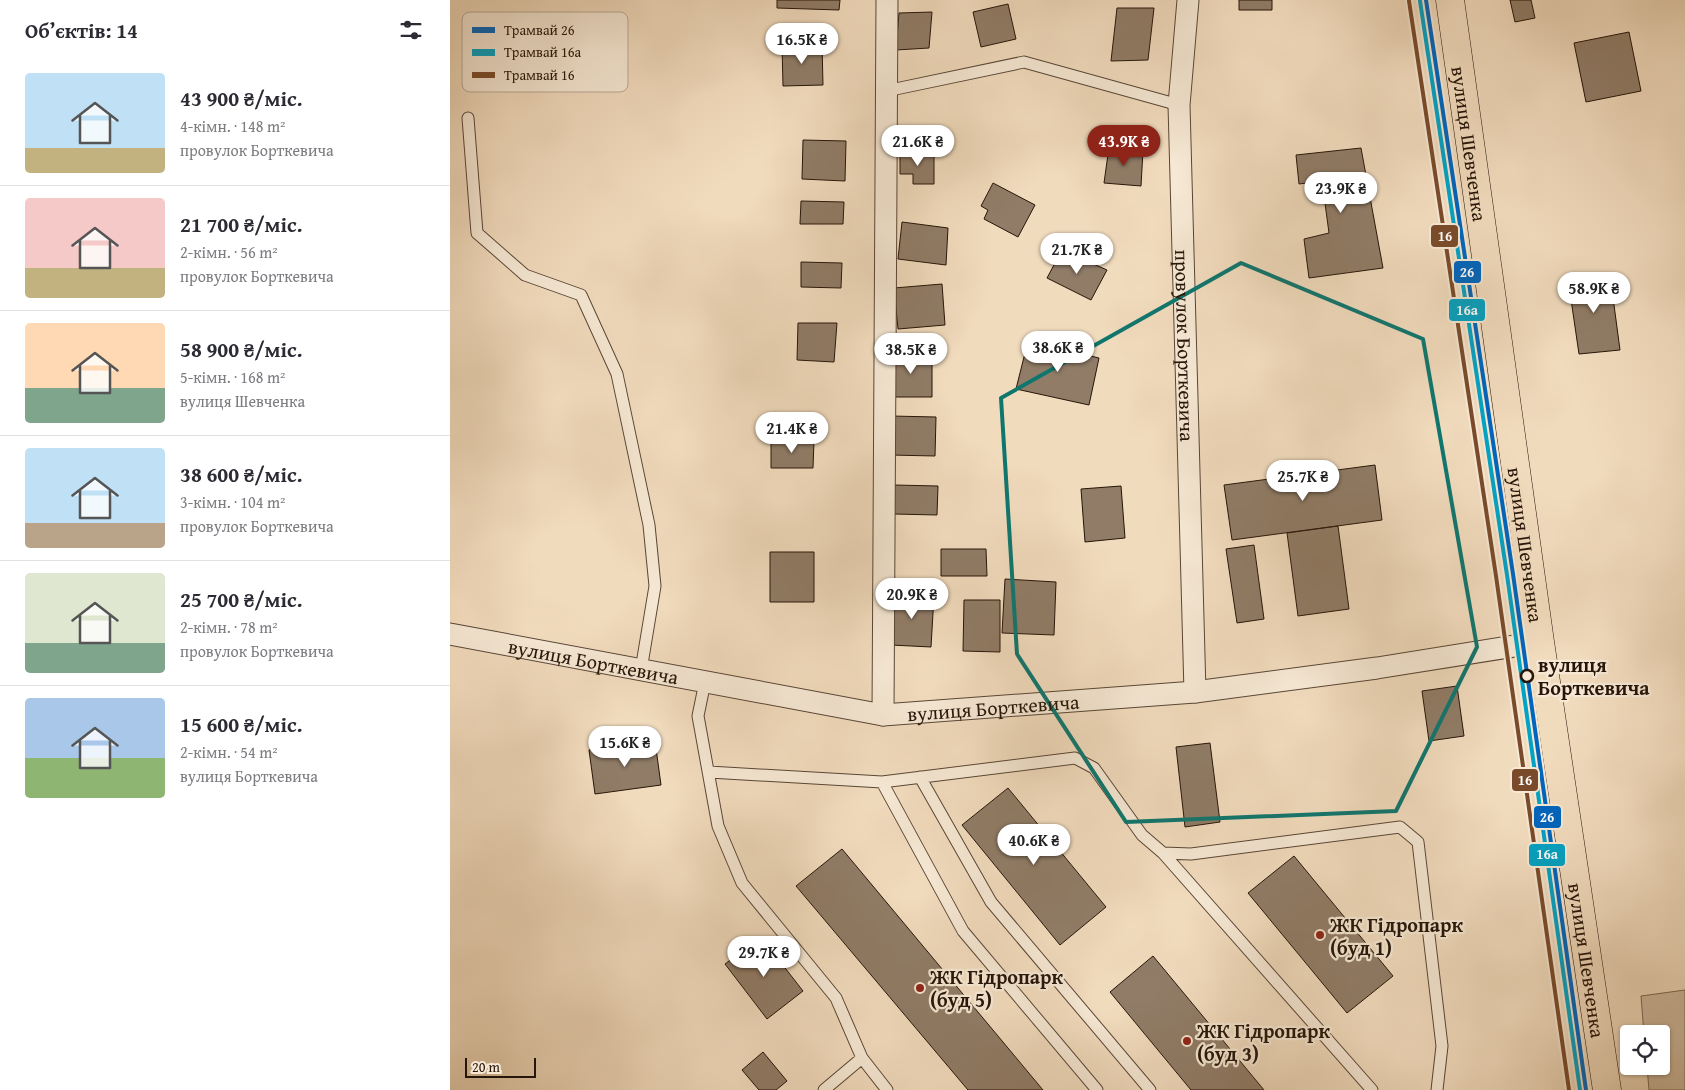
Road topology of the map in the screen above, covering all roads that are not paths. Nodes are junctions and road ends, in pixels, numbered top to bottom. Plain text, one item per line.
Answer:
1 (887, 0) edge
2 (1188, 0) edge
3 (1450, 0) edge
4 (886, 90) junction
5 (1179, 105) junction
6 (468, 118) dead end
7 (450, 634) edge
8 (1540, 642) junction
9 (641, 670) junction
10 (705, 682) junction
11 (1195, 692) junction
12 (882, 715) junction
13 (709, 772) junction
14 (920, 777) junction
15 (882, 782) junction
16 (1163, 853) junction
17 (862, 1058) junction
18 (824, 1090) edge
19 (888, 1090) edge
20 (1097, 1090) edge
21 (1150, 1090) edge
22 (1372, 1090) edge
23 (1436, 1090) edge
24 (1607, 1090) edge

1 - 4 street
2 - 5 street, провулок Борткевича
3 - 8 main road, вулиця Шевченка
4 - 5 lane
4 - 12 street
5 - 11 street, провулок Борткевича
6 - 9 lane
7 - 9 street, вулиця Борткевича
8 - 11 street, вулиця Борткевича
8 - 24 main road, вулиця Шевченка
9 - 10 street, вулиця Борткевича
10 - 12 street, вулиця Борткевича
10 - 13 lane
11 - 12 street, вулиця Борткевича
13 - 15 lane
13 - 17 lane
14 - 15 lane
14 - 16 lane
14 - 21 lane
15 - 20 lane
16 - 22 lane
16 - 23 lane
17 - 18 lane
17 - 19 lane

